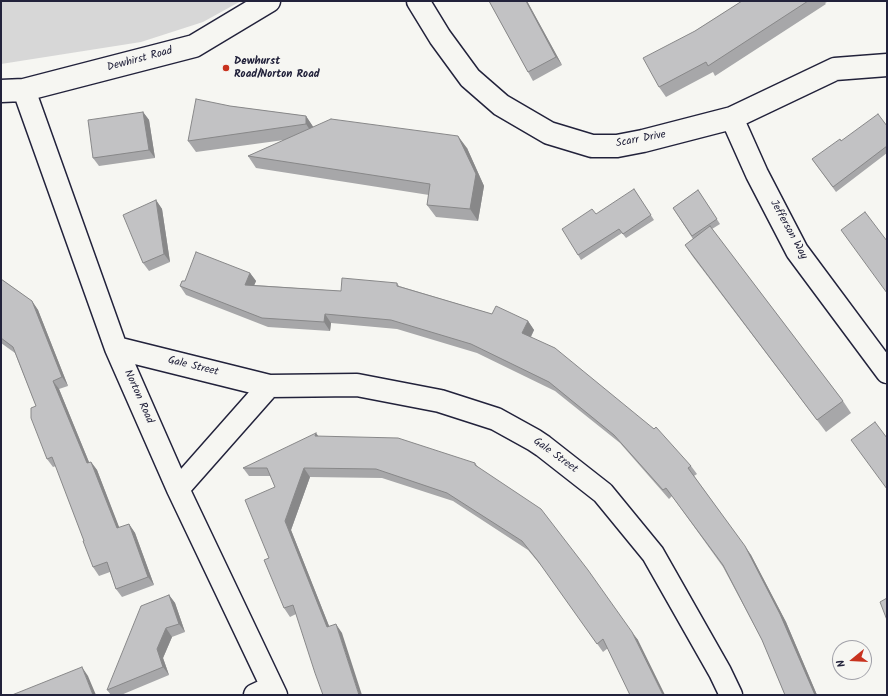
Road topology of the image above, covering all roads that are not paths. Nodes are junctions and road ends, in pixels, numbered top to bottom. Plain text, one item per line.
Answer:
1 (268, 1) edge
2 (418, 1) edge
3 (887, 65) edge
4 (24, 90) junction
5 (1, 91) edge
6 (732, 118) junction
7 (116, 348) junction
8 (887, 372) edge
9 (269, 386) junction
10 (178, 488) junction
11 (267, 692) edge
12 (731, 695) edge

1 - 4 street, Dewhirst Road
2 - 6 street, Scarr Drive
3 - 6 street, Scarr Drive
4 - 5 street, Dewhirst Road
4 - 7 street, Norton Road
6 - 8 street, Jefferson Way
7 - 9 street, Gale Street
7 - 10 street, Norton Road
9 - 10 street
9 - 12 street, Gale Street
10 - 11 street, Norton Road

